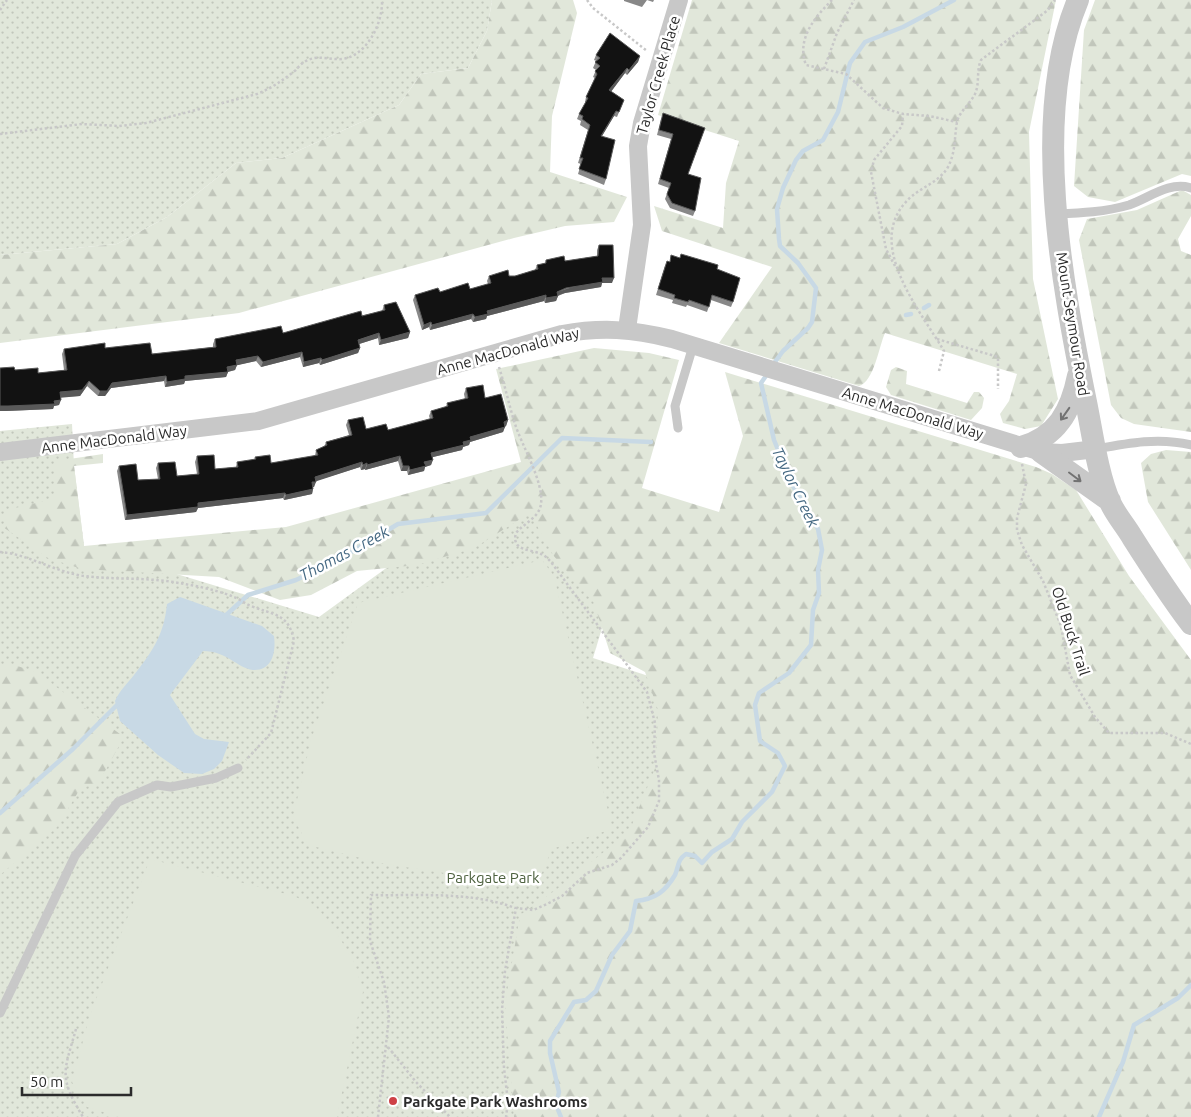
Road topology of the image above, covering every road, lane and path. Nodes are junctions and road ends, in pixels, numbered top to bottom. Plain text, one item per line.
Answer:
1 (7, 0) edge
2 (382, 0) edge
3 (587, 0) edge
4 (679, 0) edge
5 (832, 0) edge
6 (854, 0) edge
7 (1055, 0) edge
8 (1078, 0) edge
9 (0, 10) edge
10 (661, 61) junction
11 (824, 69) junction
12 (903, 114) junction
13 (957, 122) junction
14 (0, 134) edge
15 (1191, 188) edge
16 (1055, 214) junction
17 (896, 267) junction
18 (627, 329) junction
19 (937, 339) junction
20 (693, 346) junction
21 (494, 354) junction
22 (998, 357) junction
23 (1002, 359) dead end
24 (1079, 368) junction
25 (939, 371) dead end
26 (998, 389) dead end
27 (678, 428) dead end
28 (1191, 445) edge
29 (1096, 449) junction
30 (0, 452) edge
31 (1027, 453) junction
32 (1110, 502) junction
33 (0, 552) edge
34 (1191, 624) edge
35 (1191, 744) edge
36 (238, 768) joint
37 (516, 908) junction
38 (0, 1013) edge
39 (76, 1029) dead end
40 (388, 1047) junction
41 (83, 1117) edge
42 (378, 1117) edge
43 (450, 1117) edge
44 (506, 1117) edge

1 - 9 path
2 - 14 path
3 - 10 path
4 - 10 street, Taylor Creek Place
5 - 11 path
6 - 11 path
7 - 13 path
8 - 16 street, Mount Seymour Road
10 - 18 street, Taylor Creek Place
11 - 12 path
12 - 13 path
12 - 17 path
13 - 17 path
15 - 16 lane
16 - 24 street, Mount Seymour Road
17 - 19 path
18 - 20 street, Anne MacDonald Way
18 - 21 street, Anne MacDonald Way
19 - 22 path
19 - 25 path
20 - 27 lane
20 - 31 street, Anne MacDonald Way
21 - 30 street, Anne MacDonald Way
21 - 37 path
22 - 23 path
22 - 26 path
24 - 29 street, Mount Seymour Road
24 -> 31 street
28 - 29 lane
29 - 31 street, Anne MacDonald Way
29 - 32 street, Mount Seymour Road
31 -> 32 street
31 - 35 path, Old Buck Trail
32 - 34 street, Mount Seymour Road
33 - 36 path
36 - 38 lane
37 - 40 path
37 - 44 path
39 - 41 path
40 - 42 path
40 - 43 path

